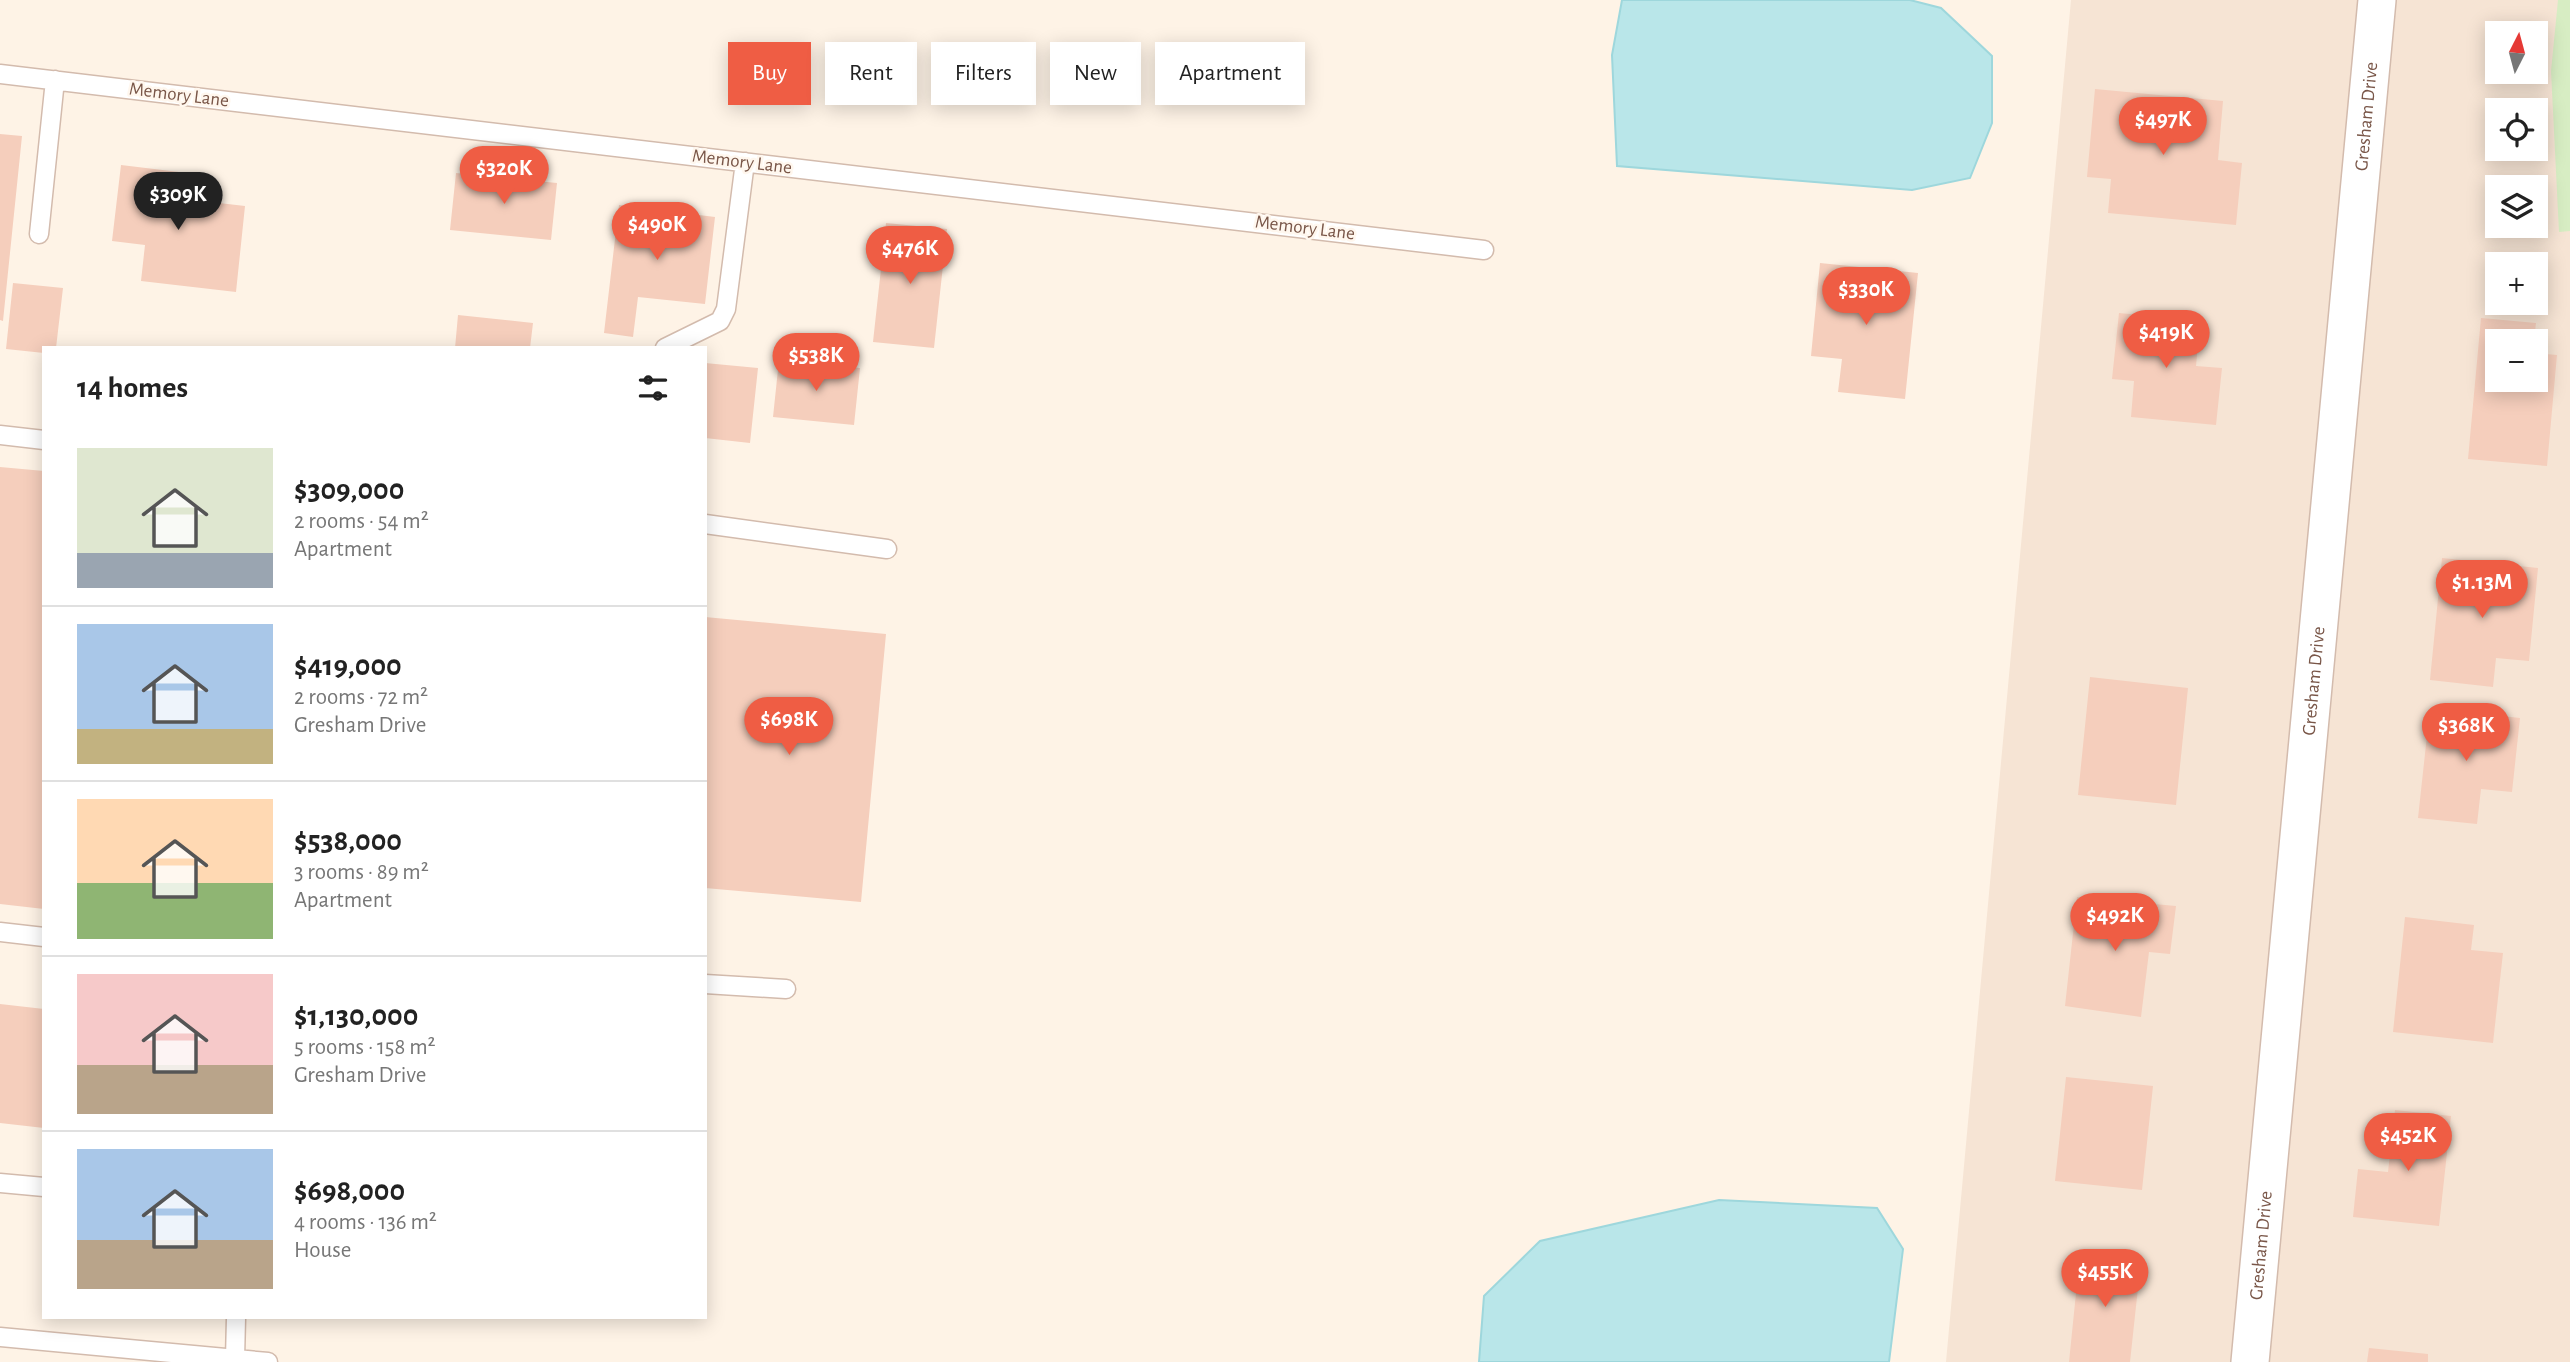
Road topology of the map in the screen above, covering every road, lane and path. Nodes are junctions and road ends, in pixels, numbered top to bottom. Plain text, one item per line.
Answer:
1 (2377, 0) edge
2 (0, 74) edge
3 (55, 80) junction
4 (746, 162) junction
5 (39, 234) dead end
6 (1484, 250) dead end
7 (669, 346) edge
8 (0, 435) edge
9 (42, 440) edge
10 (707, 524) edge
11 (887, 549) dead end
12 (0, 932) edge
13 (42, 937) edge
14 (707, 984) edge
15 (786, 989) dead end
16 (0, 1183) edge
17 (42, 1187) edge
18 (236, 1319) edge
19 (0, 1336) edge
20 (235, 1359) junction
21 (268, 1362) edge
22 (2250, 1362) edge

1 - 22 street, Gresham Drive
2 - 3 lane, Memory Lane
3 - 4 lane, Memory Lane
3 - 5 lane
4 - 6 lane, Memory Lane
4 - 7 lane
8 - 9 lane
10 - 11 lane
12 - 13 lane
14 - 15 lane
16 - 17 lane
18 - 20 lane
19 - 20 lane
20 - 21 lane

